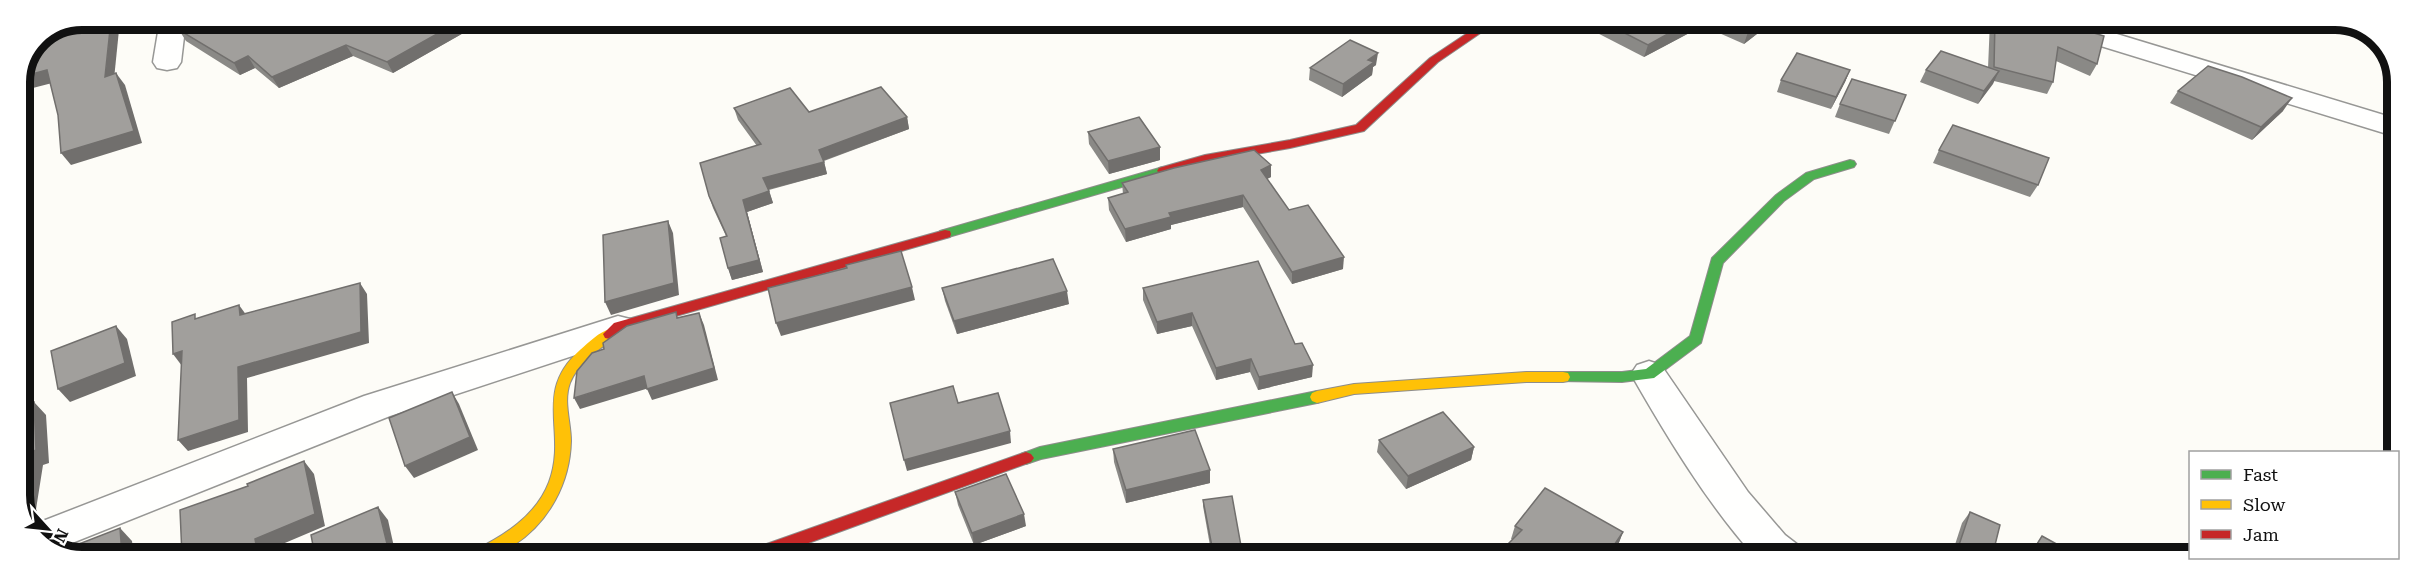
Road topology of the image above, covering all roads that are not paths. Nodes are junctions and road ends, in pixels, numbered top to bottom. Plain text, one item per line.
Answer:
1 (172, 30) edge
2 (1479, 30) edge
3 (2077, 30) edge
4 (167, 62) dead end
5 (2387, 125) edge
6 (1850, 164) dead end
7 (619, 327) junction
8 (1649, 374) junction
9 (49, 535) edge
10 (497, 547) edge
11 (778, 547) edge
12 (1771, 547) edge

1 - 4 street
2 - 7 street
3 - 5 street
6 - 8 street
7 - 9 street
7 - 10 street
8 - 11 street
8 - 12 street

